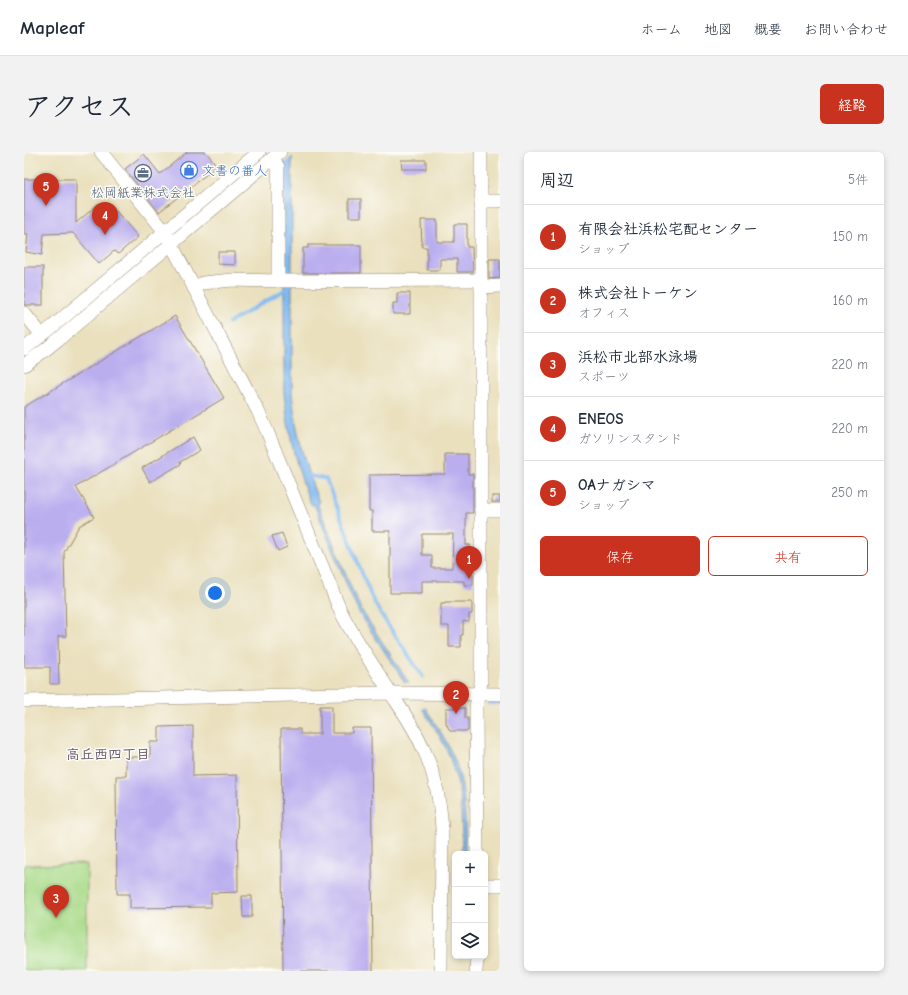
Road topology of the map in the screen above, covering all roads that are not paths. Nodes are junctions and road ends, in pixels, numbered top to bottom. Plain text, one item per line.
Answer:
1 (101, 152) edge
2 (259, 152) edge
3 (481, 152) edge
4 (276, 155) edge
5 (481, 201) junction
6 (500, 201) edge
7 (165, 232) junction
8 (171, 244) junction
9 (279, 281) junction
10 (481, 283) junction
11 (500, 286) edge
12 (194, 288) junction
13 (24, 313) edge
14 (42, 335) junction
15 (24, 349) edge
16 (24, 365) edge
17 (481, 510) junction
18 (500, 510) edge
19 (391, 693) junction
20 (478, 694) junction
21 (500, 694) edge
22 (24, 701) edge
23 (477, 851) edge
24 (488, 885) edge
25 (500, 885) edge
26 (476, 959) edge
27 (441, 971) edge
28 (476, 971) edge

1 - 7 street
2 - 7 street
3 - 5 street
4 - 8 street
4 - 9 street
5 - 6 street
5 - 10 street
7 - 8 street
7 - 14 street
8 - 12 street
8 - 16 street
9 - 10 street
9 - 12 street
10 - 11 street
10 - 17 street
12 - 19 street
13 - 14 street
14 - 15 street
17 - 18 street
17 - 20 street
19 - 20 street
19 - 22 street
19 - 27 street
20 - 21 street
20 - 23 street
24 - 25 street
26 - 28 street

